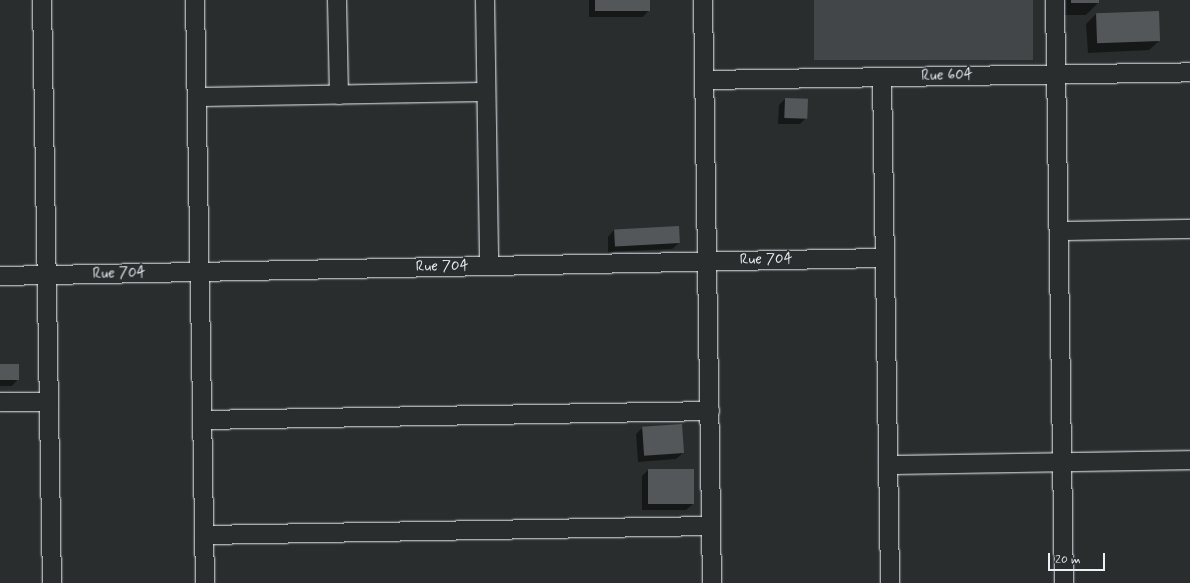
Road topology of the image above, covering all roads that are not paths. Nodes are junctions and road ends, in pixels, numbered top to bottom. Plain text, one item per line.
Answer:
1 (42, 0) edge
2 (195, 0) edge
3 (337, 0) edge
4 (485, 0) edge
5 (703, 0) edge
6 (1054, 0) edge
7 (1190, 72) edge
8 (1056, 74) junction
9 (882, 77) junction
10 (704, 80) junction
11 (486, 92) junction
12 (339, 95) junction
13 (197, 97) junction
14 (1190, 229) edge
15 (1058, 231) junction
16 (885, 258) junction
17 (707, 262) junction
18 (489, 266) junction
19 (200, 272) junction
20 (47, 275) junction
21 (0, 276) edge
22 (0, 402) edge
23 (49, 402) junction
24 (710, 411) junction
25 (202, 420) junction
26 (1190, 460) edge
27 (1062, 462) junction
28 (888, 465) junction
29 (712, 526) junction
30 (204, 535) junction
31 (52, 583) edge
32 (205, 583) edge
33 (712, 583) edge
34 (890, 583) edge
35 (1064, 583) edge

1 - 20 street
2 - 13 street
3 - 12 street
4 - 11 street
5 - 10 street
6 - 8 street
7 - 8 street, Rue 604
8 - 9 street, Rue 604
8 - 15 street
9 - 10 street, Rue 604
9 - 16 street
10 - 17 street
11 - 12 street
11 - 18 street
12 - 13 street
13 - 19 street
14 - 15 street
15 - 27 street
16 - 17 street, Rue 704
16 - 28 street
17 - 18 street, Rue 704
17 - 24 street
18 - 19 street, Rue 704
19 - 20 street, Rue 704
19 - 25 street
20 - 21 street, Rue 704
20 - 23 street
22 - 23 street
23 - 31 street
24 - 25 street
24 - 29 street
25 - 30 street
26 - 27 street
27 - 28 street
27 - 35 street
28 - 34 street
29 - 30 street
29 - 33 street
30 - 32 street

